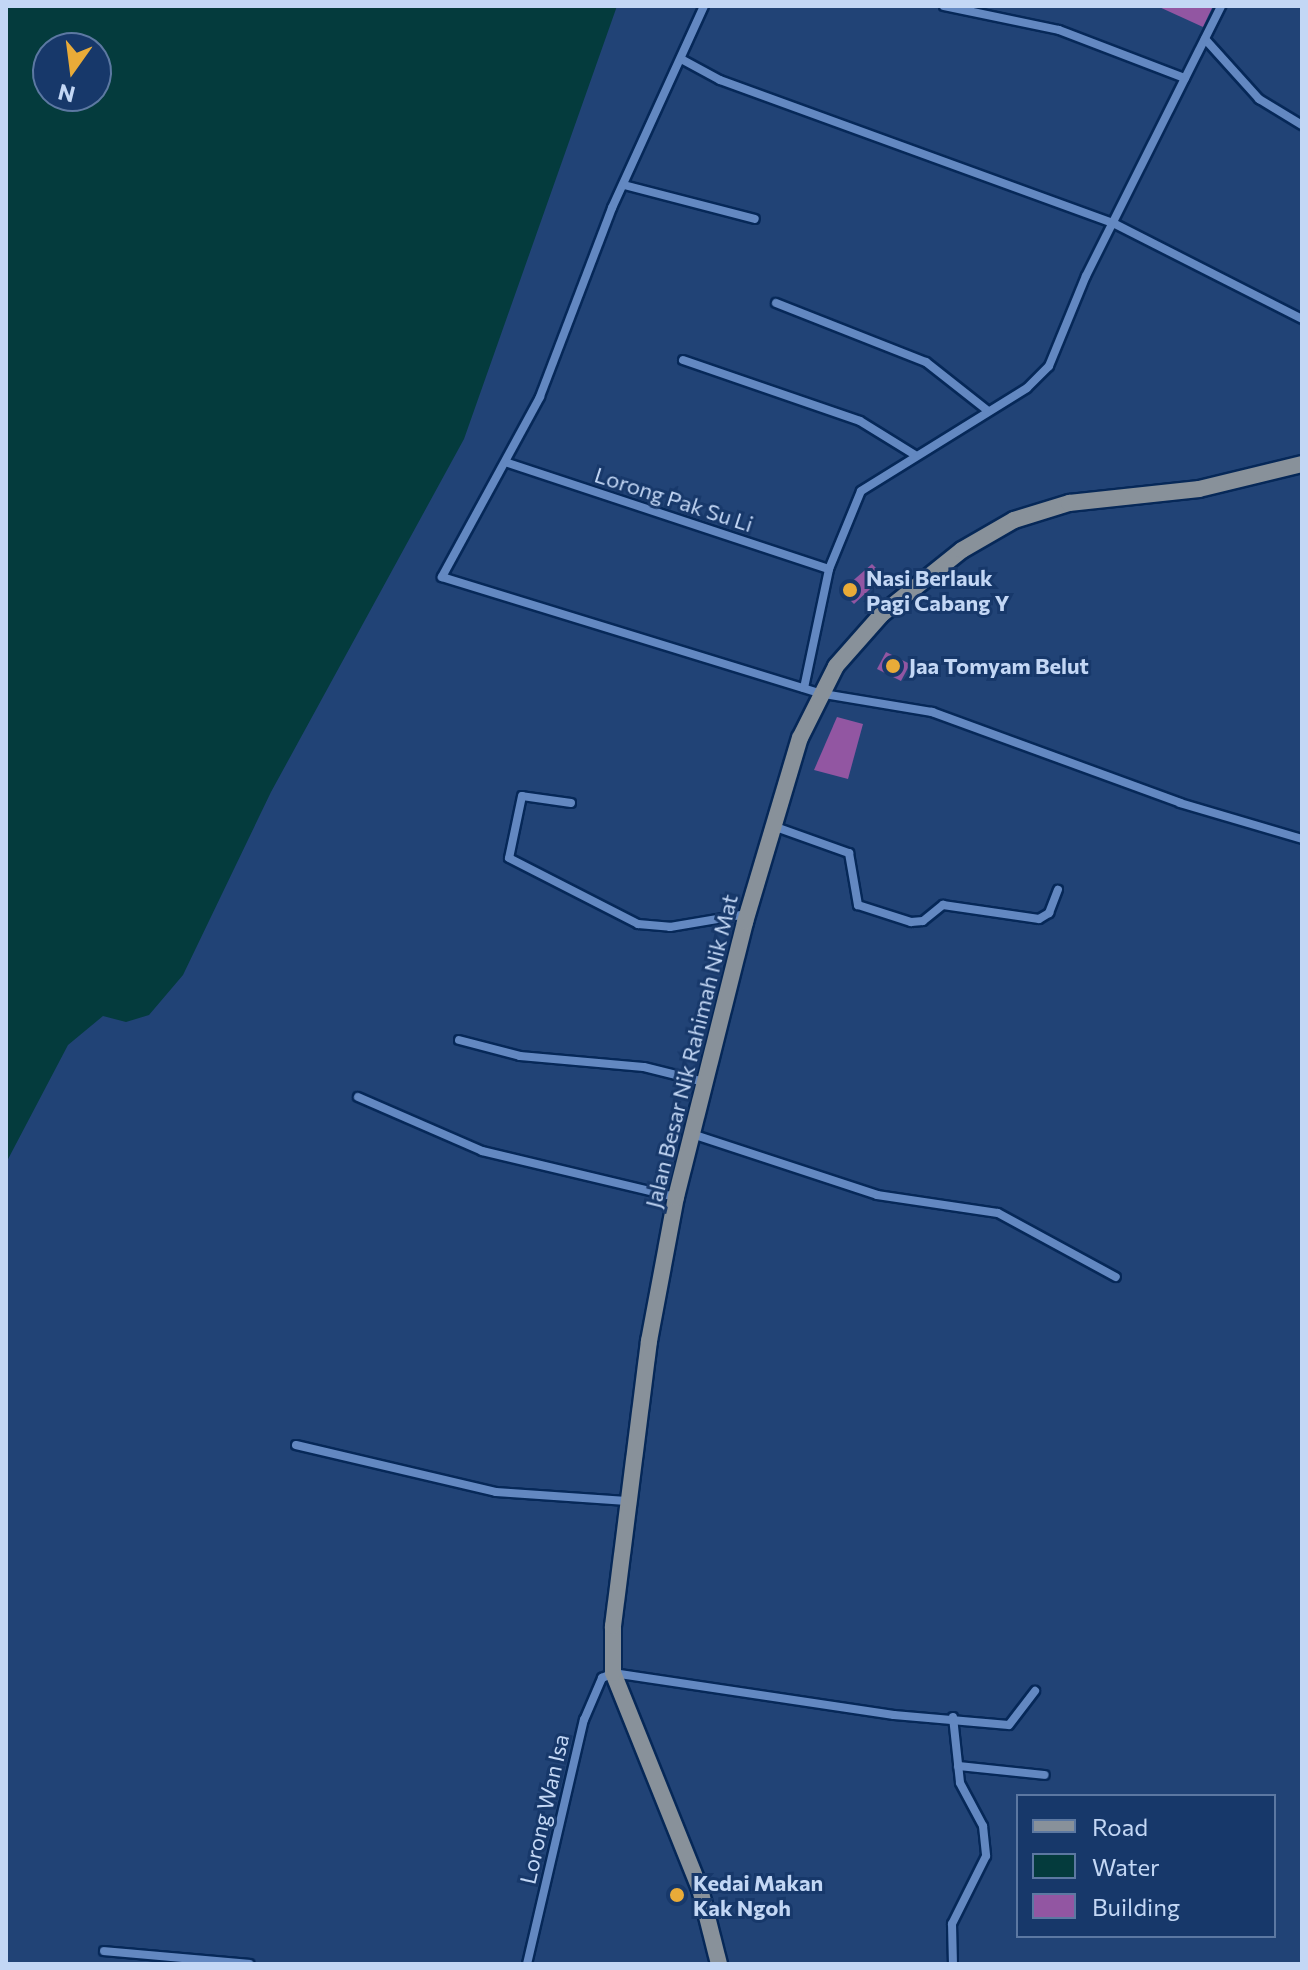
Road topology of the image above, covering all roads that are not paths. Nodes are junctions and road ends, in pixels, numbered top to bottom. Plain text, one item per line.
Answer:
1 (704, 6) edge
2 (944, 6) edge
3 (1221, 6) edge
4 (1205, 39) junction
5 (683, 60) junction
6 (1185, 78) junction
7 (1302, 125) edge
8 (624, 185) junction
9 (755, 219) dead end
10 (1113, 223) junction
11 (776, 303) dead end
12 (1302, 319) edge
13 (683, 360) dead end
14 (988, 411) junction
15 (915, 455) junction
16 (508, 463) junction
17 (1302, 464) edge
18 (829, 569) junction
19 (811, 691) junction
20 (571, 803) dead end
21 (772, 825) junction
22 (1302, 839) edge
23 (1058, 890) dead end
24 (747, 914) junction
25 (459, 1040) dead end
26 (704, 1082) junction
27 (358, 1097) dead end
28 (690, 1134) junction
29 (676, 1197) junction
30 (1116, 1277) dead end
31 (296, 1445) dead end
32 (627, 1501) junction
33 (613, 1673) junction
34 (1035, 1691) dead end
35 (953, 1717) junction
36 (958, 1766) junction
37 (1045, 1775) dead end
38 (104, 1951) dead end
39 (249, 1964) edge
40 (527, 1964) edge
41 (719, 1964) edge
42 (953, 1964) edge

1 - 5 street
2 - 6 street
3 - 4 street
4 - 6 street
4 - 7 street
5 - 8 street
5 - 10 street
6 - 10 street
8 - 9 street
8 - 16 street
10 - 12 street
10 - 14 street
11 - 14 street
13 - 15 street
14 - 15 street
15 - 18 street
16 - 18 street, Lorong Pak Su Li
16 - 19 street
17 - 19 street, Jalan Besar Nik Rahimah Nik Mat
18 - 19 street
19 - 21 street, Jalan Besar Nik Rahimah Nik Mat
19 - 22 street
20 - 24 street
21 - 23 street
21 - 24 street, Jalan Besar Nik Rahimah Nik Mat
24 - 26 street, Jalan Besar Nik Rahimah Nik Mat
25 - 26 street
26 - 28 street, Jalan Besar Nik Rahimah Nik Mat
27 - 29 street
28 - 29 street, Jalan Besar Nik Rahimah Nik Mat
28 - 30 street
29 - 32 street, Jalan Besar Nik Rahimah Nik Mat
31 - 32 street
32 - 33 street, Jalan Besar Nik Rahimah Nik Mat
33 - 35 street
33 - 40 street, Lorong Wan Isa
33 - 41 street, Jalan Besar Nik Rahimah Nik Mat
34 - 35 street
35 - 36 street
36 - 37 street
36 - 42 street
38 - 39 street

